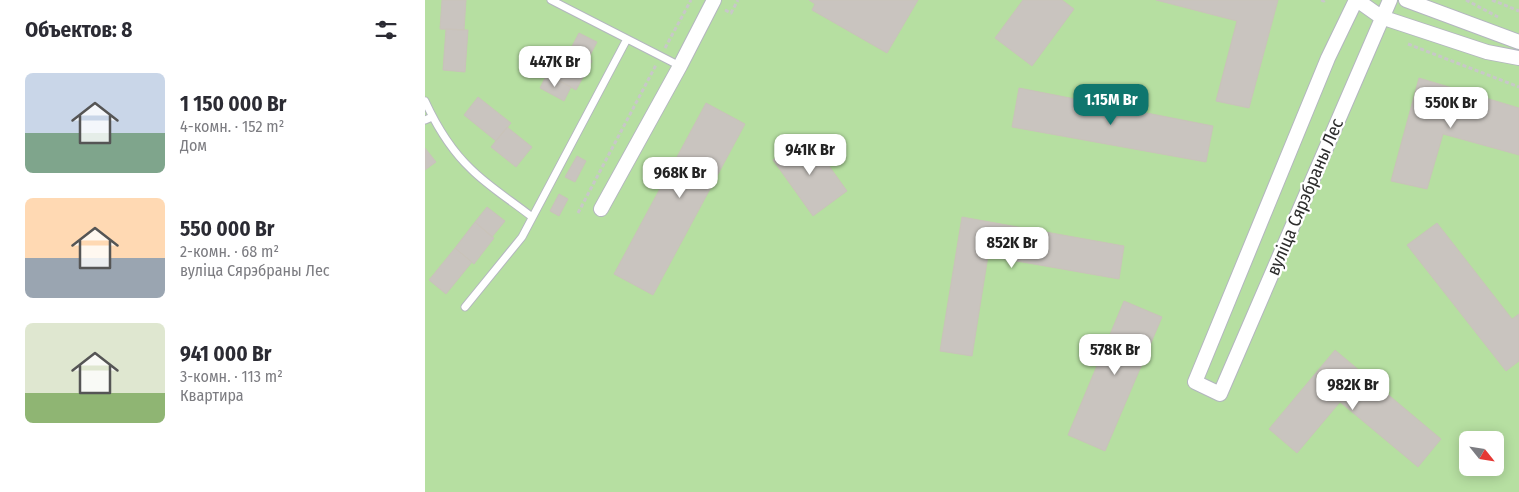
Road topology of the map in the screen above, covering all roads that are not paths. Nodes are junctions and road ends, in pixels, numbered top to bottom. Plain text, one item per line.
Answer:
1 (551, 0) edge
2 (714, 0) edge
3 (1357, 0) edge
4 (1390, 0) edge
5 (1406, 0) edge
6 (1381, 17) junction
7 (627, 39) junction
8 (1519, 42) edge
9 (1519, 58) edge
10 (680, 66) junction
11 (425, 101) edge
12 (429, 118) edge
13 (601, 209) dead end
14 (532, 218) junction
15 (465, 307) dead end

1 - 7 lane
2 - 10 street
3 - 6 street
3 - 6 street, вуліца Сярэбраны Лес
4 - 6 street, вуліца Сярэбраны Лес
5 - 8 street
6 - 9 street
7 - 10 lane
7 - 14 lane
10 - 13 street
11 - 12 lane
12 - 14 lane
14 - 15 lane

